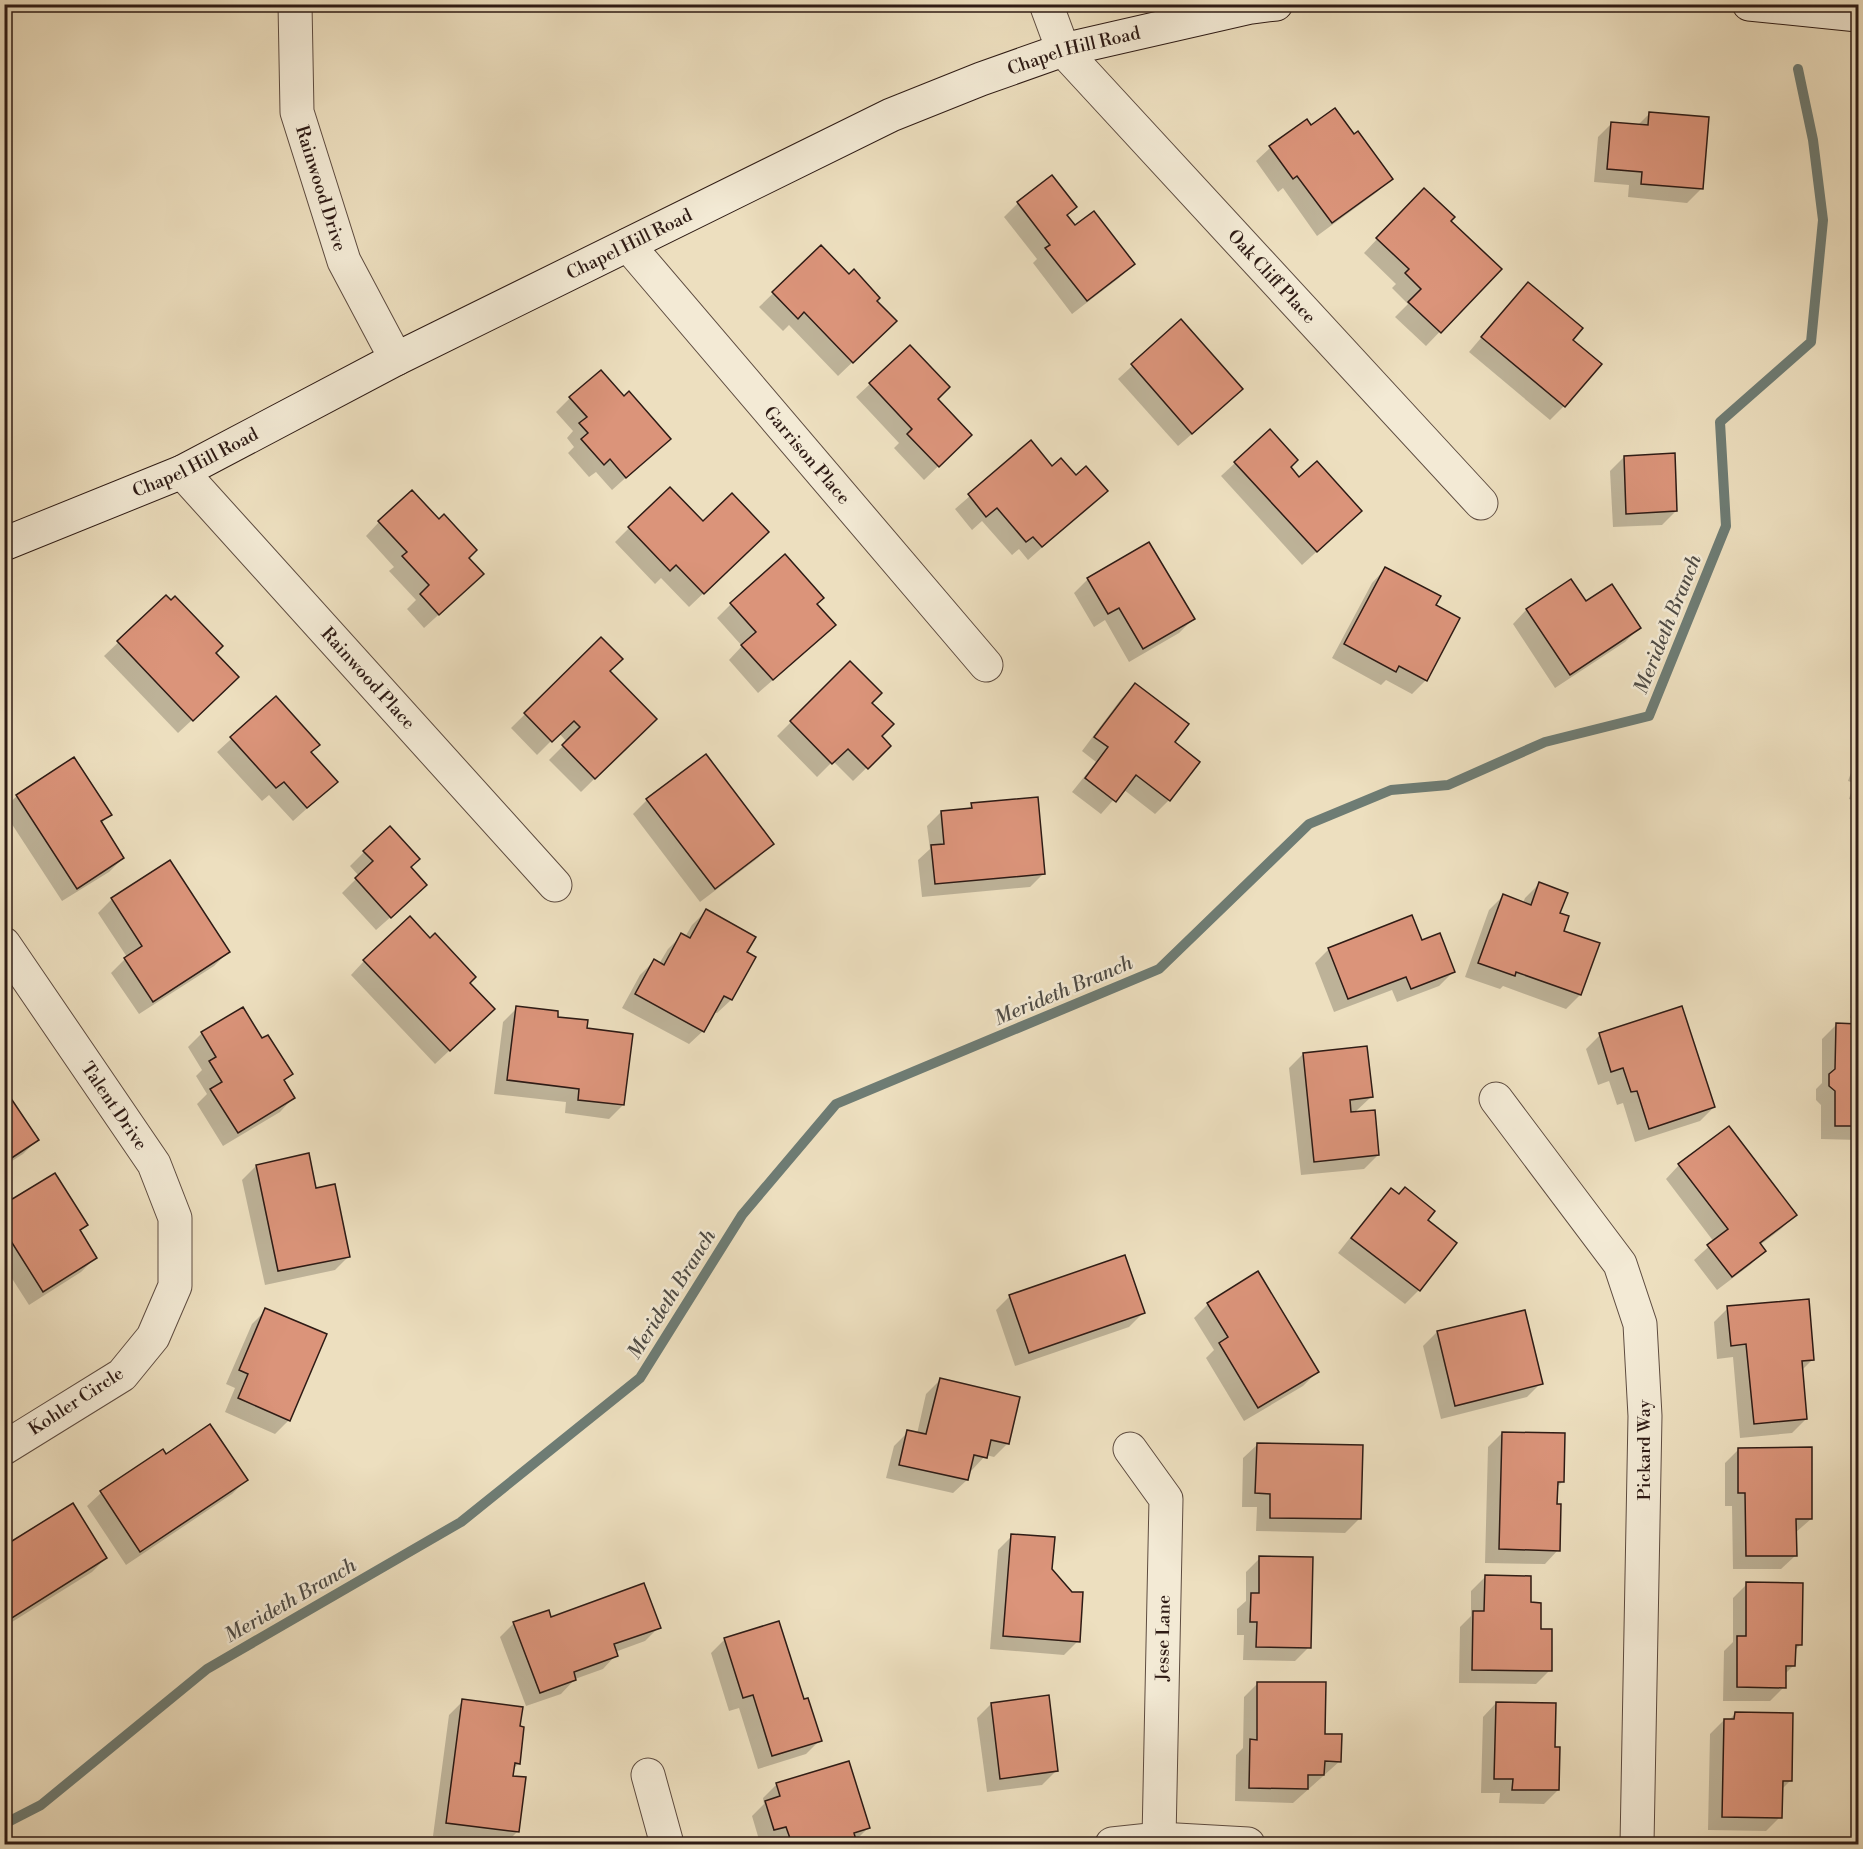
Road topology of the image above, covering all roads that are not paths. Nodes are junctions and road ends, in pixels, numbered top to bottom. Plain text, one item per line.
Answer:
1 (296, 4) edge
2 (1046, 4) edge
3 (1276, 4) edge
4 (1749, 4) edge
5 (1858, 15) edge
6 (1063, 50) junction
7 (628, 245) junction
8 (396, 359) junction
9 (182, 472) junction
10 (1481, 502) dead end
11 (4, 544) edge
12 (986, 665) dead end
13 (555, 885) dead end
14 (4, 944) edge
15 (1496, 1099) dead end
16 (175, 1286) joint
17 (4, 1448) edge
18 (1130, 1449) dead end
19 (648, 1775) dead end
20 (1159, 1839) junction
21 (667, 1845) edge
22 (1112, 1845) edge
23 (1248, 1845) edge
24 (1637, 1845) edge

1 - 8 street, Rainwood Drive
2 - 6 street
3 - 6 street, Chapel Hill Road
4 - 5 street
6 - 7 street, Chapel Hill Road
6 - 10 street, Oak Cliff Place
7 - 8 street, Chapel Hill Road
7 - 12 street, Garrison Place
8 - 9 street, Chapel Hill Road
9 - 11 street, Chapel Hill Road
9 - 13 street, Rainwood Place
14 - 16 street, Talent Drive
15 - 24 street, Pickard Way
16 - 17 street, Kohler Circle
18 - 20 street, Jesse Lane
19 - 21 street
20 - 22 street
20 - 23 street

